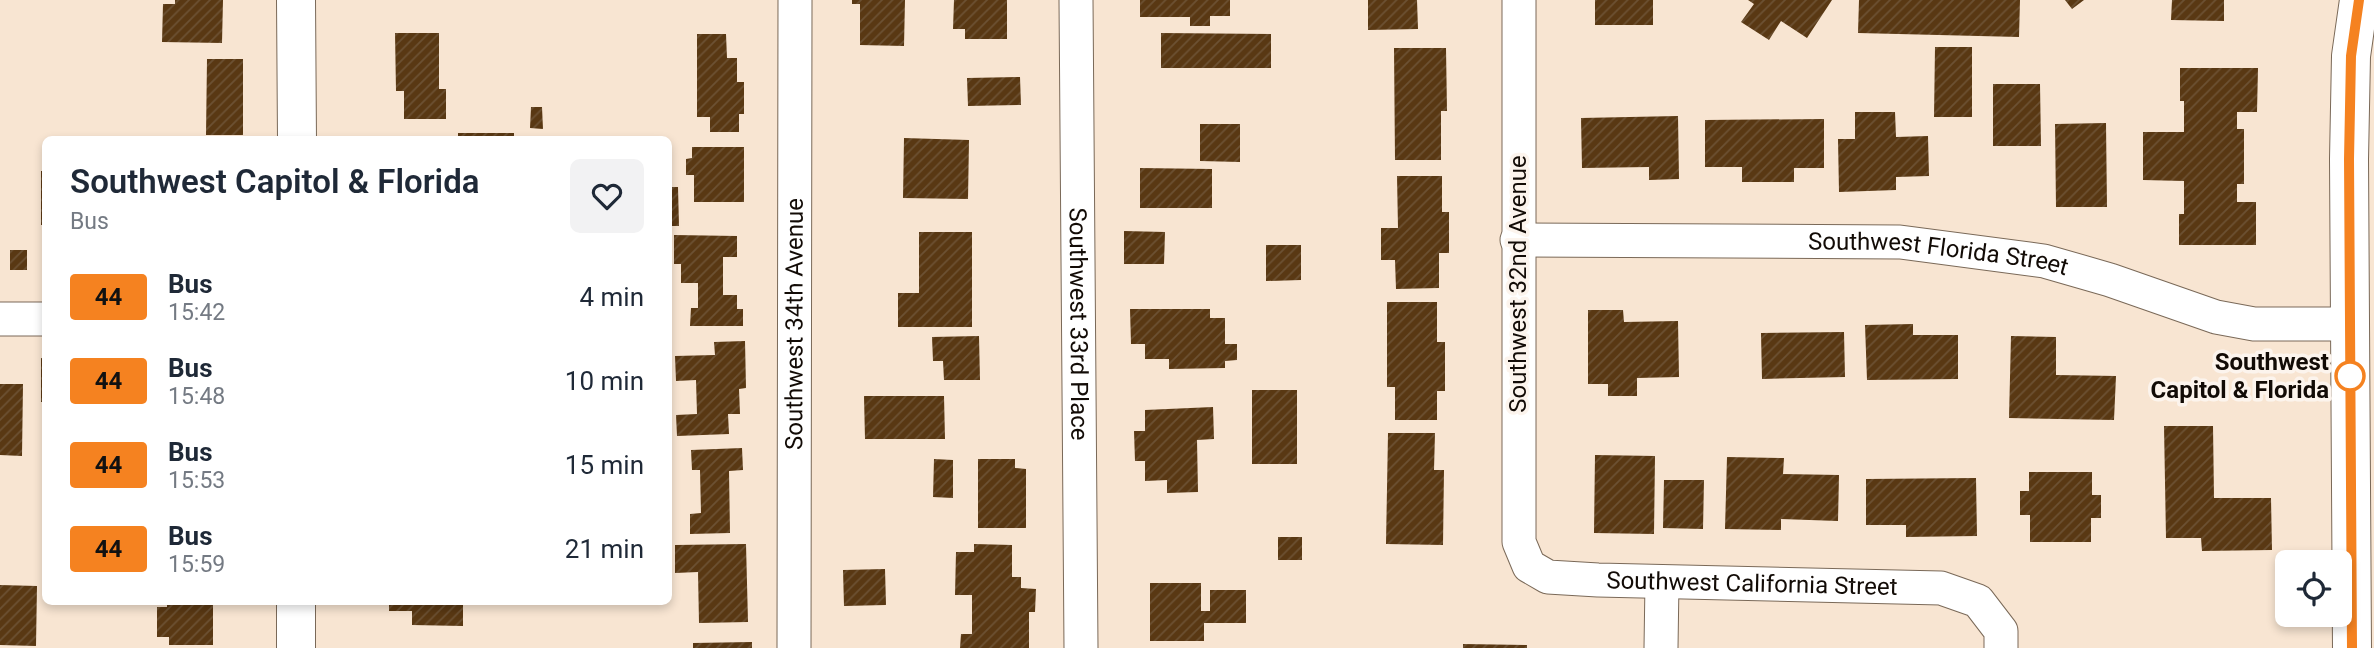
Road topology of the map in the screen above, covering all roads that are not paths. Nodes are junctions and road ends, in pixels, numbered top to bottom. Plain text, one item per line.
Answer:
1 (296, 0) edge
2 (795, 0) edge
3 (1076, 0) edge
4 (1519, 0) edge
5 (2353, 9) edge
6 (297, 136) edge
7 (1517, 240) junction
8 (0, 319) edge
9 (42, 319) edge
10 (2349, 324) junction
11 (2363, 484) edge
12 (1529, 566) joint
13 (1662, 582) junction
14 (296, 605) edge
15 (296, 648) edge
16 (794, 648) edge
17 (1081, 648) edge
18 (1661, 648) edge
19 (2001, 648) edge
20 (2352, 648) edge

1 - 6 street
2 - 16 street, Southwest 34th Avenue
3 - 17 street, Southwest 33rd Place
4 - 7 street, Southwest 32nd Avenue
5 - 10 street
7 - 10 street, Southwest Florida Street
7 - 12 street, Southwest 32nd Avenue
8 - 9 street
10 - 11 street
11 - 20 street
12 - 13 street, Southwest California Street
13 - 18 street
13 - 19 street, Southwest California Street
14 - 15 street

